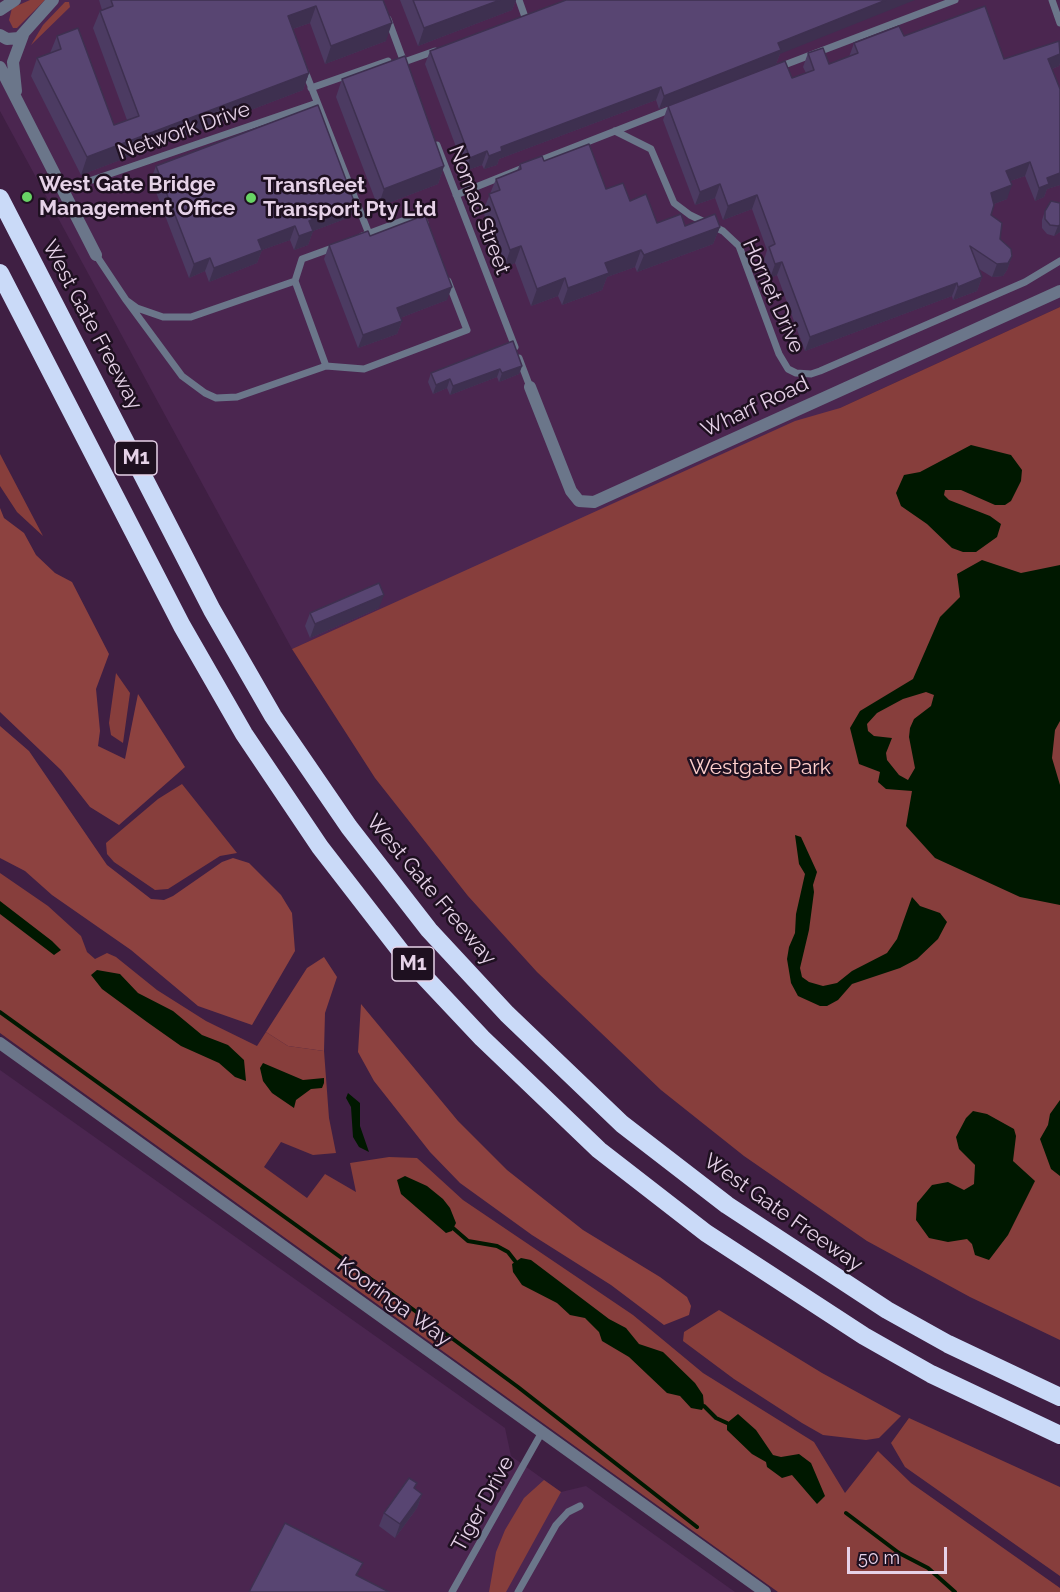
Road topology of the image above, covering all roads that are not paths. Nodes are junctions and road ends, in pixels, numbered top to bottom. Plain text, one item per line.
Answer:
1 (15, 0) edge
2 (53, 0) edge
3 (519, 0) edge
4 (955, 0) edge
5 (1052, 0) edge
6 (943, 2) edge
7 (0, 10) edge
8 (384, 10) edge
9 (535, 14) edge
10 (525, 17) junction
11 (514, 21) edge
12 (1060, 23) edge
13 (23, 35) junction
14 (0, 38) edge
15 (448, 46) edge
16 (300, 58) edge
17 (388, 61) edge
18 (404, 62) junction
19 (0, 67) edge
20 (768, 72) edge
21 (408, 74) edge
22 (311, 88) junction
23 (17, 98) junction
24 (317, 103) junction
25 (678, 106) edge
26 (615, 131) junction
27 (435, 140) edge
28 (63, 190) junction
29 (456, 195) junction
30 (0, 198) edge
31 (369, 234) junction
32 (430, 235) edge
33 (358, 238) edge
34 (347, 242) edge
35 (96, 255) joint
36 (1060, 261) edge
37 (0, 273) edge
38 (446, 277) edge
39 (295, 281) junction
40 (1060, 291) edge
41 (126, 300) junction
42 (326, 366) junction
43 (530, 387) joint
44 (0, 1043) edge
45 (1060, 1397) edge
46 (542, 1432) junction
47 (1060, 1435) edge
48 (580, 1506) dead end
49 (452, 1592) edge
50 (518, 1592) edge
51 (765, 1592) edge

1 - 7 street
2 - 13 street
3 - 10 lane
4 - 6 lane
5 - 12 lane
6 - 20 lane
8 - 18 lane
9 - 10 lane
10 - 11 lane
13 - 14 street
13 - 23 street
15 - 18 lane
16 - 22 lane
17 - 22 lane
18 - 21 lane
19 - 23 street
22 - 24 lane
23 - 28 street
24 - 28 lane, Network Drive
24 - 31 lane
25 - 26 lane
26 - 29 lane
26 - 36 lane, Hornet Drive
27 - 29 lane, Nomad Street
28 - 35 street
29 - 43 lane, Nomad Street
30 - 45 highway, West Gate Freeway / M1
31 - 32 lane
31 - 33 lane
34 - 39 lane
35 - 41 lane
37 - 47 highway, M1
38 - 42 lane
39 - 41 lane
39 - 42 lane
40 - 43 street, Wharf Road
41 - 42 lane
44 - 46 street, Kooringa Way
46 - 49 lane, Tiger Drive
46 - 51 street, Kooringa Way
48 - 50 lane

